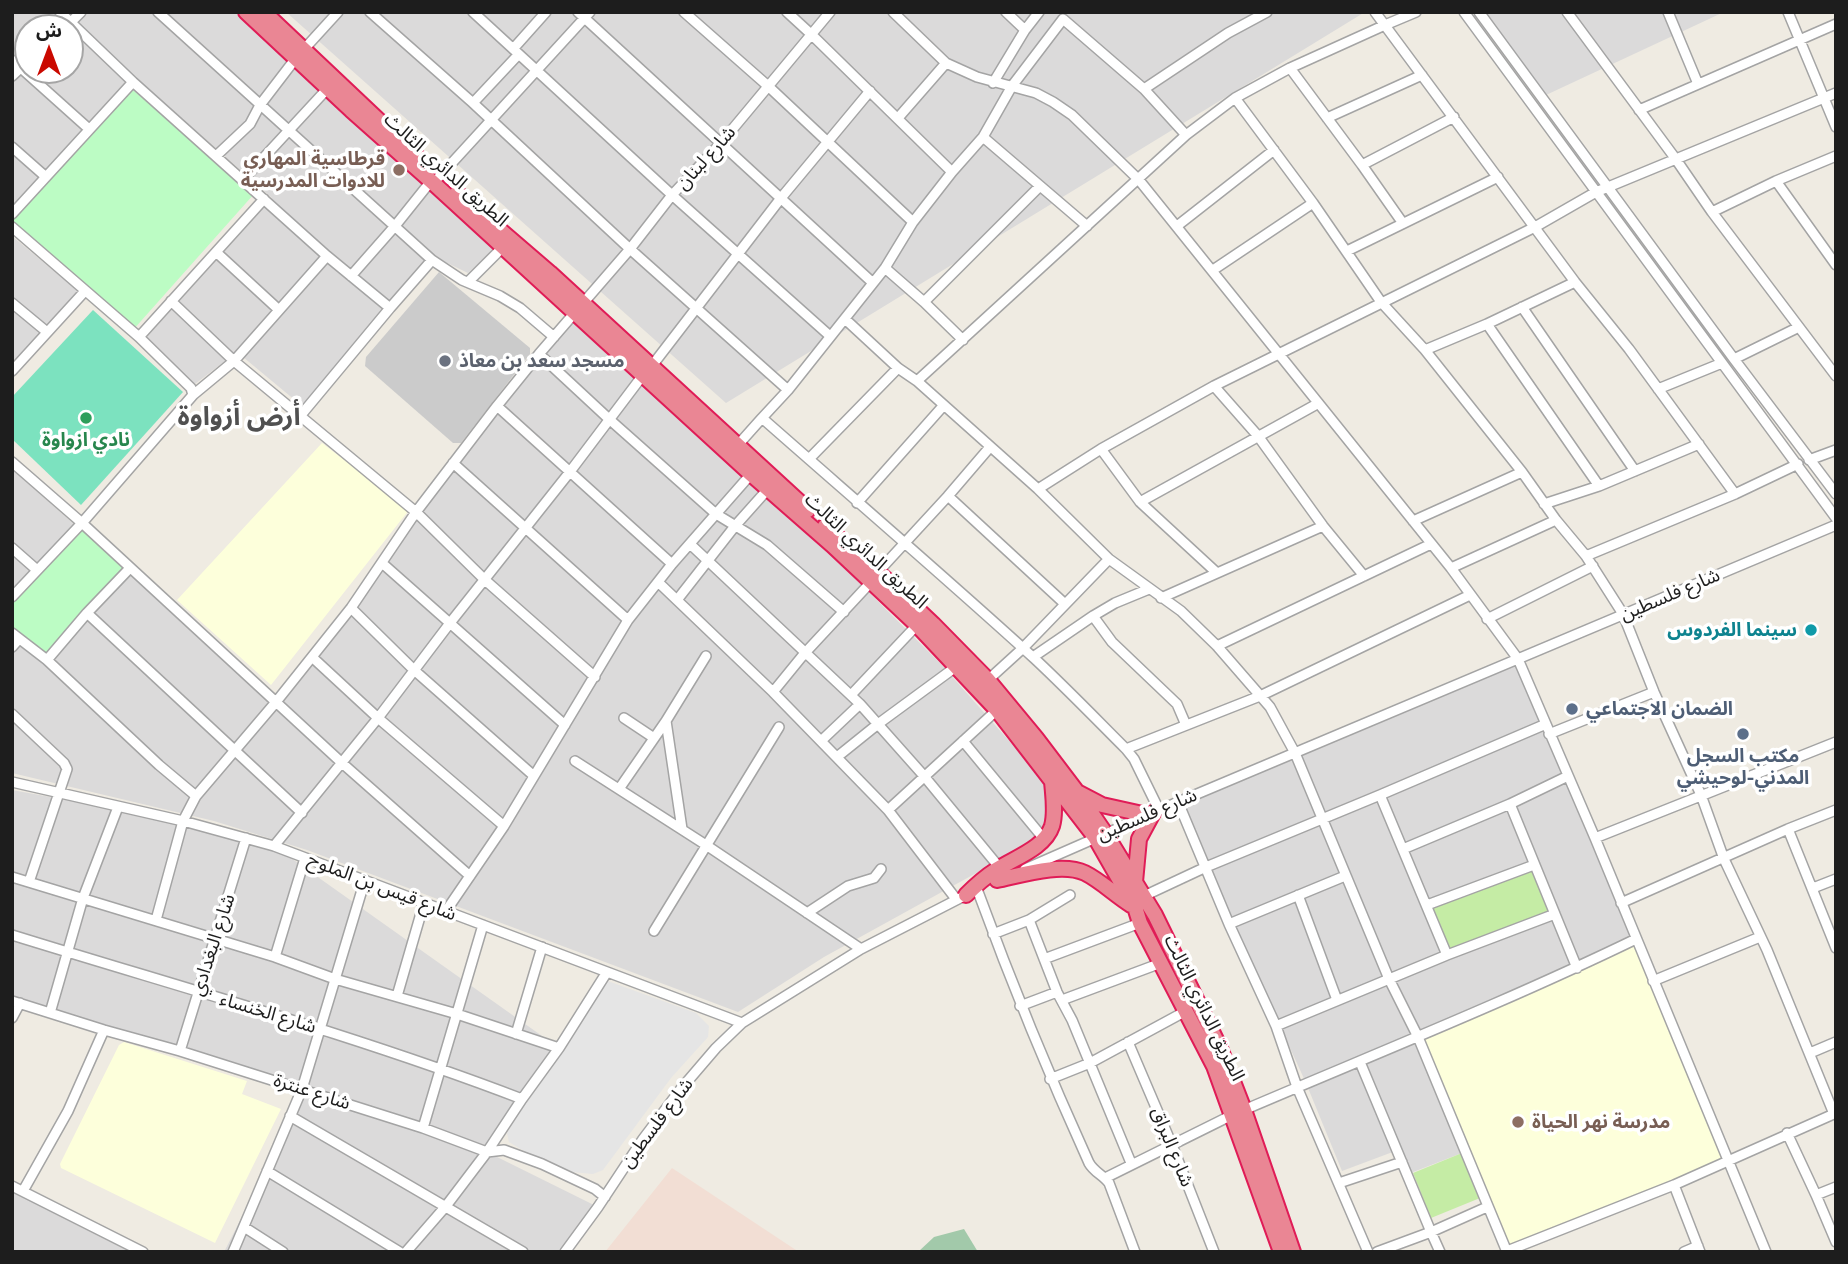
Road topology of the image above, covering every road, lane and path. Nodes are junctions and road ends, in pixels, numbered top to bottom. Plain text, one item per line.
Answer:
1 (158, 12) edge
2 (246, 12) edge
3 (264, 12) edge
4 (338, 12) edge
5 (370, 12) edge
6 (473, 12) edge
7 (546, 12) edge
8 (684, 12) edge
9 (787, 12) edge
10 (830, 12) edge
11 (893, 12) edge
12 (1006, 12) edge
13 (1038, 12) edge
14 (1267, 12) edge
15 (1375, 12) edge
16 (1416, 12) edge
17 (1464, 12) edge
18 (1479, 12) edge
19 (1567, 12) edge
20 (1668, 12) edge
21 (1788, 12) edge
22 (584, 14) edge
23 (1060, 16) edge
24 (1836, 24) edge
25 (1385, 25) junction
26 (1025, 30) junction
27 (812, 35) junction
28 (84, 39) edge
29 (1799, 40) junction
30 (516, 52) junction
31 (300, 53) junction
32 (946, 63) junction
33 (1290, 68) junction
34 (537, 71) junction
35 (1422, 75) junction
36 (133, 82) junction
37 (993, 83) junction
38 (44, 84) edge
39 (1698, 84) junction
40 (768, 86) junction
41 (1012, 86) junction
42 (328, 88) junction
43 (1144, 89) junction
44 (870, 91) junction
45 (1836, 93) edge
46 (1235, 98) junction
47 (1824, 99) junction
48 (473, 103) junction
49 (260, 105) junction
50 (1639, 110) junction
51 (1454, 117) junction
52 (898, 118) junction
53 (1326, 118) junction
54 (490, 120) junction
55 (1836, 127) edge
56 (89, 129) junction
57 (288, 129) junction
58 (1186, 135) junction
59 (983, 136) junction
60 (827, 141) junction
61 (721, 142) junction
62 (12, 147) edge
63 (1274, 150) junction
64 (216, 156) junction
65 (1836, 156) edge
66 (1675, 158) junction
67 (1362, 165) junction
68 (952, 172) junction
69 (46, 177) junction
70 (1498, 177) junction
71 (435, 179) junction
72 (243, 180) junction
73 (1139, 180) junction
74 (1776, 181) junction
75 (1040, 186) junction
76 (1607, 187) junction
77 (1595, 192) junction
78 (672, 195) junction
79 (782, 198) junction
80 (264, 199) junction
81 (1313, 203) junction
82 (1712, 212) junction
83 (12, 214) edge
84 (914, 222) junction
85 (1402, 222) junction
86 (395, 226) junction
87 (1087, 226) junction
88 (1177, 226) junction
89 (12, 227) edge
90 (1535, 227) junction
91 (503, 247) junction
92 (630, 249) junction
93 (216, 251) junction
94 (1347, 251) junction
95 (738, 254) junction
96 (327, 256) junction
97 (432, 260) junction
98 (1836, 265) edge
99 (885, 268) junction
100 (1213, 270) junction
101 (351, 276) junction
102 (468, 282) junction
103 (873, 282) junction
104 (1575, 282) junction
105 (85, 291) junction
106 (171, 301) junction
107 (924, 302) junction
108 (1381, 302) junction
109 (12, 303) edge
110 (697, 307) junction
111 (1522, 307) junction
112 (390, 308) junction
113 (579, 309) junction
114 (279, 310) junction
115 (845, 319) junction
116 (1487, 324) junction
117 (1799, 327) junction
118 (47, 332) junction
119 (830, 336) junction
120 (139, 337) junction
121 (554, 337) junction
122 (963, 340) junction
123 (1425, 350) junction
124 (539, 354) junction
125 (1278, 354) junction
126 (1734, 359) junction
127 (234, 361) junction
128 (1722, 363) junction
129 (898, 368) junction
130 (12, 371) edge
131 (647, 371) junction
132 (1836, 376) edge
133 (917, 381) junction
134 (1214, 386) junction
135 (1658, 389) junction
136 (788, 390) junction
137 (193, 396) junction
138 (1317, 404) junction
139 (944, 405) junction
140 (497, 406) junction
141 (301, 415) junction
142 (762, 418) junction
143 (608, 419) junction
144 (1258, 436) junction
145 (1699, 444) junction
146 (737, 446) junction
147 (990, 447) junction
148 (1101, 449) junction
149 (1836, 450) edge
150 (809, 459) junction
151 (1809, 460) junction
152 (12, 462) edge
153 (453, 463) junction
154 (1798, 464) junction
155 (1635, 471) junction
156 (1522, 472) junction
157 (569, 473) junction
158 (751, 474) junction
159 (1599, 486) junction
160 (768, 489) junction
161 (1038, 489) junction
162 (1735, 494) junction
163 (1836, 494) edge
164 (948, 496) junction
165 (1140, 502) junction
166 (858, 503) junction
167 (1544, 504) junction
168 (416, 512) junction
169 (716, 514) junction
170 (1836, 518) edge
171 (1556, 520) junction
172 (1413, 521) junction
173 (82, 523) junction
174 (1836, 525) edge
175 (735, 526) junction
176 (1323, 526) junction
177 (525, 528) junction
178 (906, 543) junction
179 (690, 544) junction
180 (1431, 544) junction
181 (12, 548) edge
182 (1586, 556) junction
183 (1109, 559) junction
184 (707, 561) junction
185 (382, 563) junction
186 (672, 564) junction
187 (1593, 566) junction
188 (130, 568) junction
189 (1451, 568) junction
190 (37, 570) junction
191 (1217, 573) junction
192 (1364, 576) junction
193 (875, 577) junction
194 (485, 580) junction
195 (658, 582) junction
196 (1149, 589) junction
197 (1470, 595) junction
198 (12, 597) edge
199 (1160, 598) junction
200 (677, 600) junction
201 (1065, 604) junction
202 (351, 608) junction
203 (844, 612) junction
204 (87, 613) junction
205 (1623, 614) junction
206 (1093, 616) junction
207 (1487, 619) junction
208 (628, 620) junction
209 (450, 623) junction
210 (917, 625) junction
211 (16, 636) edge
212 (1217, 646) junction
213 (12, 647) edge
214 (1022, 649) junction
215 (804, 654) junction
216 (706, 656) dead end
217 (312, 657) junction
218 (1033, 657) junction
219 (1518, 659) junction
220 (47, 660) junction
221 (957, 666) junction
222 (414, 670) junction
223 (595, 677) junction
224 (988, 680) junction
225 (773, 692) junction
226 (1654, 692) junction
227 (851, 695) junction
228 (1260, 696) junction
229 (276, 702) junction
230 (860, 704) junction
231 (997, 710) junction
232 (12, 715) edge
233 (377, 718) junction
234 (624, 718) dead end
235 (666, 721) junction
236 (878, 724) junction
237 (1546, 724) junction
238 (565, 725) junction
239 (1186, 725) junction
240 (779, 727) dead end
241 (1549, 734) junction
242 (654, 738) junction
243 (821, 741) junction
244 (964, 741) junction
245 (1836, 742) edge
246 (1126, 750) junction
247 (235, 751) junction
248 (1295, 753) junction
249 (838, 757) junction
250 (575, 761) dead end
251 (342, 763) junction
252 (534, 776) junction
253 (924, 776) junction
254 (1568, 776) junction
255 (1052, 779) junction
256 (12, 782) edge
257 (619, 789) junction
258 (1077, 792) junction
259 (59, 793) junction
260 (1380, 795) junction
261 (1701, 795) junction
262 (196, 796) junction
263 (1178, 802) junction
264 (1510, 804) junction
265 (118, 807) junction
266 (887, 810) junction
267 (1836, 810) edge
268 (302, 813) junction
269 (1153, 813) junction
270 (1321, 819) junction
271 (183, 821) junction
272 (504, 827) junction
273 (682, 829) junction
274 (1788, 829) junction
275 (1100, 835) junction
276 (246, 838) junction
277 (1595, 838) junction
278 (1044, 839) junction
279 (706, 845) junction
280 (274, 846) junction
281 (1403, 849) junction
282 (305, 858) junction
283 (1724, 859) junction
284 (1534, 865) junction
285 (1206, 867) junction
286 (881, 869) dead end
287 (998, 874) junction
288 (470, 876) junction
289 (1345, 876) junction
290 (12, 877) edge
291 (1836, 879) edge
292 (365, 880) junction
293 (29, 882) junction
294 (1135, 882) junction
295 (1813, 888) junction
296 (966, 894) junction
297 (1070, 895) dead end
298 (1298, 895) junction
299 (83, 898) junction
300 (1139, 902) junction
301 (424, 903) junction
302 (1622, 903) junction
303 (1427, 905) junction
304 (446, 911) junction
305 (807, 913) junction
306 (1555, 914) junction
307 (156, 920) junction
308 (1029, 920) junction
309 (1140, 923) junction
310 (1229, 924) junction
311 (483, 925) junction
312 (654, 931) dead end
313 (12, 934) edge
314 (993, 934) junction
315 (1760, 937) junction
316 (215, 939) junction
317 (1636, 939) junction
318 (542, 947) junction
319 (860, 948) junction
320 (1836, 948) edge
321 (68, 952) junction
322 (1447, 956) junction
323 (275, 957) junction
324 (1044, 959) junction
325 (1161, 963) junction
326 (1577, 968) junction
327 (607, 972) junction
328 (335, 979) junction
329 (1390, 979) junction
330 (1653, 981) junction
331 (198, 992) junction
332 (397, 996) junction
333 (1060, 996) junction
334 (1337, 1000) junction
335 (16, 1002) edge
336 (1020, 1006) junction
337 (1186, 1011) junction
338 (50, 1013) junction
339 (457, 1014) junction
340 (12, 1018) edge
341 (742, 1023) junction
342 (1276, 1026) junction
343 (319, 1029) junction
344 (104, 1030) junction
345 (516, 1034) junction
346 (1418, 1037) junction
347 (1128, 1042) junction
348 (1836, 1042) edge
349 (559, 1048) junction
350 (180, 1051) junction
351 (1810, 1053) junction
352 (1360, 1062) junction
353 (1090, 1063) junction
354 (440, 1068) junction
355 (1050, 1079) junction
356 (1297, 1087) junction
357 (302, 1089) junction
358 (522, 1099) junction
359 (1238, 1112) junction
360 (1835, 1114) edge
361 (290, 1116) junction
362 (423, 1128) junction
363 (1787, 1133) junction
364 (1172, 1145) junction
365 (487, 1152) junction
366 (1727, 1161) junction
367 (1402, 1162) junction
368 (1131, 1163) junction
369 (267, 1171) junction
370 (1105, 1178) junction
371 (1339, 1183) junction
372 (1674, 1185) junction
373 (12, 1186) edge
374 (1836, 1187) edge
375 (23, 1191) junction
376 (1816, 1195) junction
377 (605, 1196) junction
378 (446, 1206) junction
379 (1488, 1207) junction
380 (244, 1227) junction
381 (1431, 1232) junction
382 (1836, 1242) edge
383 (1699, 1249) edge
384 (1507, 1251) edge
385 (143, 1252) edge
386 (233, 1252) edge
387 (283, 1252) edge
388 (400, 1252) edge
389 (406, 1252) edge
390 (523, 1252) edge
391 (565, 1252) edge
392 (1135, 1252) edge
393 (1214, 1252) edge
394 (1282, 1252) edge
395 (1293, 1252) edge
396 (1368, 1252) edge
397 (1377, 1252) edge
398 (1440, 1252) edge
399 (1684, 1252) edge
400 (1766, 1252) edge

1 - 49 street
2 - 31 highway, الطريق الدائري الثالث
3 - 31 highway, الطريق الدائري الثالث
4 - 31 street
5 - 48 street
6 - 30 street
7 - 30 street
8 - 40 street
9 - 27 street
10 - 27 street, شارع لبنان
11 - 32 street
12 - 26 street
13 - 26 street
14 - 43 street
15 - 25 street
16 - 25 street
17 - 77 street
18 - 76 street
19 - 50 street
20 - 39 street
21 - 29 street
22 - 34 street
22 - 61 street
23 - 41 street
23 - 43 street
24 - 29 street
25 - 33 street
25 - 35 street
26 - 37 street
27 - 40 street, شارع لبنان
27 - 44 street
28 - 36 street
29 - 39 street
29 - 47 street
30 - 34 street
30 - 48 street
31 - 42 highway, الطريق الدائري الثالث
31 - 49 street
31 - 71 highway, الطريق الدائري الثالث
32 - 37 street
32 - 52 street
33 - 46 street
33 - 53 street
34 - 54 street
34 - 78 street
35 - 51 street
35 - 53 street
36 - 56 street
36 - 64 street
37 - 41 street
38 - 56 street
39 - 50 street
40 - 60 street
40 - 61 street, شارع لبنان
41 - 59 street
41 - 73 street
42 - 57 street
42 - 71 highway, الطريق الدائري الثالث
43 - 58 street
44 - 52 street
44 - 60 street
45 - 47 street
46 - 58 street
46 - 63 street
47 - 55 street
47 - 66 street
48 - 54 street
49 - 57 street
49 - 64 street
50 - 66 street
51 - 67 street
51 - 70 street
52 - 68 street
53 - 67 street
54 - 71 street
54 - 92 street
56 - 69 street
57 - 72 street
57 - 86 street
58 - 73 street
59 - 68 street
59 - 75 street
60 - 79 street
60 - 84 street
61 - 78 street, شارع لبنان
61 - 79 street
62 - 69 street
63 - 81 street
63 - 88 street
64 - 72 street
65 - 74 street
66 - 76 street
66 - 82 street
67 - 85 street
68 - 84 street
69 - 83 street
70 - 85 street
70 - 90 street
71 - 86 street
71 - 91 highway, الطريق الدائري الثالث
71 - 113 highway, الطريق الدائري الثالث
72 - 80 street
73 - 87 street
73 - 88 street
74 - 82 street
74 - 98 street
75 - 87 street
75 - 107 street
76 - 77 street
76 - 126 street
77 - 90 street
77 - 128 street
78 - 92 street, شارع لبنان
78 - 95 street
79 - 95 street
79 - 103 street
80 - 93 street
80 - 96 street
81 - 94 street
81 - 100 street
82 - 117 street
84 - 99 street
85 - 94 street
86 - 97 street
86 - 101 street
87 - 122 street
88 - 100 street
89 - 105 street
90 - 104 street
90 - 108 street
91 - 102 street
91 - 113 highway, الطريق الدائري الثالث
92 - 110 street
92 - 113 street, شارع لبنان
93 - 106 street
93 - 114 street
94 - 108 street
95 - 110 street
95 - 119 street
96 - 101 street
96 - 114 street
97 - 102 street
97 - 112 street
99 - 103 street
99 - 107 street
100 - 125 street
101 - 112 street
102 - 121 street
103 - 115 street
104 - 111 street
104 - 135 street
105 - 118 street
105 - 120 street
106 - 120 street
106 - 127 street
107 - 122 street
108 - 123 street
108 - 125 street
109 - 118 street
110 - 131 street
110 - 136 street
111 - 116 street
111 - 155 street
112 - 141 street
113 - 121 street, شارع لبنان
113 - 131 highway, الطريق الدائري الثالث
114 - 127 street
115 - 119 street
115 - 129 street
116 - 123 street
116 - 159 street
117 - 126 street
117 - 132 street
118 - 130 street
119 - 136 street
120 - 137 street
121 - 124 street, شارع لبنان
122 - 133 street
123 - 156 street
124 - 140 street, شارع لبنان
124 - 143 street
125 - 134 street
125 - 138 street
126 - 151 street
127 - 137 street
127 - 141 street
128 - 135 street
128 - 154 street
129 - 133 street
129 - 150 street
131 - 143 street
131 - 146 highway, الطريق الدائري الثالث
131 - 158 highway, الطريق الدائري الثالث
133 - 139 street
134 - 144 street
134 - 148 street
135 - 145 street
136 - 142 street
137 - 173 street
138 - 144 street
138 - 172 street
139 - 147 street
139 - 166 street
140 - 153 street, شارع لبنان
140 - 157 street
141 - 168 street
142 - 146 street
142 - 150 street
143 - 157 street
143 - 169 street
144 - 165 street
144 - 176 street
145 - 155 street
145 - 162 street
146 - 193 highway, الطريق الدائري الثالث
147 - 161 street
147 - 164 street
148 - 161 street
148 - 165 street
149 - 151 street
150 - 166 street
151 - 163 street
152 - 173 street
153 - 168 street, شارع لبنان
153 - 177 street
154 - 162 street
154 - 170 street
155 - 159 street
156 - 167 street
156 - 172 street
157 - 177 street
157 - 186 street
158 - 160 highway, الطريق الدائري الثالث
158 - 169 street
159 - 167 street
160 - 175 street
160 - 193 highway, الطريق الدائري الثالث
161 - 183 street
162 - 182 street
164 - 178 street
164 - 201 street
165 - 191 street
166 - 178 street
167 - 171 street
168 - 185 street, شارع لبنان
168 - 194 street
169 - 175 street
169 - 179 street
171 - 182 street
171 - 189 street
172 - 180 street
173 - 188 street
173 - 190 street
174 - 205 street, شارع فلسطين
175 - 184 street
175 - 203 street
176 - 191 street
176 - 192 street
177 - 194 street
177 - 208 street
178 - 193 street
178 - 214 street
179 - 184 street
179 - 186 street
180 - 189 street
180 - 192 street
181 - 190 street
182 - 187 street
183 - 196 street
183 - 201 street
184 - 200 street
184 - 215 street
185 - 202 street, شارع لبنان
185 - 209 street
186 - 195 street
187 - 205 street
187 - 207 street
188 - 204 street
188 - 229 street
189 - 197 street
190 - 198 street
191 - 199 street
192 - 212 street
193 - 203 street
193 - 210 highway, الطريق الدائري الثالث
193 - 224 highway, الطريق الدائري الثالث
194 - 209 street
194 - 223 street
195 - 200 street
195 - 208 street
196 - 199 street
196 - 206 street
197 - 207 street
197 - 228 street
199 - 212 street
200 - 225 street
201 - 214 street
202 - 217 street, شارع لبنان
202 - 222 street
203 - 215 street
204 - 220 street
204 - 247 street
205 - 219 street, شارع فلسطين
205 - 226 street
206 - 218 street
206 - 239 street
207 - 219 street
208 - 223 street
209 - 222 street
209 - 238 street
210 - 221 highway, الطريق الدائري الثالث
210 - 227 street
211 - 213 street
211 - 220 street
212 - 228 street
214 - 218 street
214 - 224 street
215 - 225 street
215 - 227 street
216 - 235 street
217 - 229 street, شارع لبنان
217 - 233 street
218 - 246 street
219 - 237 street
219 - 248 street, شارع فلسطين
220 - 262 street
221 - 231 highway, الطريق الدائري الثالث
221 - 236 street
222 - 233 street
222 - 252 street
223 - 238 street
224 - 258 highway, الطريق الدائري الثالث
225 - 243 street
226 - 241 street
226 - 261 street
227 - 230 street
228 - 239 street
228 - 248 street
229 - 247 street, شارع لبنان
229 - 251 street
230 - 236 street
230 - 243 street
231 - 244 street
231 - 255 highway, الطريق الدائري الثالث
232 - 259 street
233 - 251 street
233 - 272 street
234 - 242 street
235 - 242 street
235 - 273 street
236 - 249 street
236 - 253 street
237 - 241 street
237 - 260 street
238 - 252 street
239 - 246 street
240 - 279 street
241 - 254 street
242 - 257 street
243 - 249 street
244 - 253 street
244 - 278 street
245 - 261 street
246 - 269 street
247 - 262 street, شارع لبنان
247 - 268 street
248 - 263 street, شارع فلسطين
248 - 270 street
249 - 266 street
250 - 257 street
251 - 268 street
251 - 288 street
252 - 272 street
253 - 266 street
253 - 287 street
254 - 264 street
254 - 277 street
255 - 275 highway, الطريق الدائري الثالث
255 - 278 highway
256 - 259 street, شارع قيس بن الملوح
257 - 273 street
258 - 269 highway
258 - 275 highway, الطريق الدائري الثالث
259 - 265 street, شارع قيس بن الملوح
259 - 293 street
260 - 270 street
260 - 281 street
261 - 277 street
261 - 283 street
262 - 271 street, شارع لبنان
263 - 269 street, شارع فلسطين
263 - 285 street
264 - 281 street
264 - 284 street
265 - 271 street, شارع قيس بن الملوح
265 - 299 street
266 - 296 street
267 - 274 street
268 - 280 street
269 - 275 street, شارع فلسطين
269 - 294 highway
270 - 285 street
270 - 289 street
271 - 276 street, شارع قيس بن الملوح
271 - 307 street, شارع لبنان
272 - 288 street
273 - 279 street
274 - 283 street
274 - 295 street
275 - 287 street, شارع فلسطين
275 - 294 highway, الطريق الدائري الثالث
275 - 300 highway, الطريق الدائري الثالث
276 - 280 street, شارع قيس بن الملوح
276 - 316 street, شارع البغدادي
277 - 302 street
278 - 287 highway
279 - 305 street
279 - 312 street
280 - 282 street, شارع قيس بن الملوح
281 - 303 street
282 - 292 street, شارع قيس بن الملوح
282 - 323 street
283 - 302 street
283 - 315 street
284 - 303 street
284 - 306 street
285 - 300 street
285 - 310 street
286 - 305 street
287 - 296 highway
287 - 300 highway
288 - 304 street
289 - 298 street
289 - 329 street
290 - 293 street
291 - 295 street
292 - 301 street, شارع قيس بن الملوح
292 - 328 street
293 - 299 street
294 - 300 highway, الطريق الدائري الثالث
295 - 320 street
296 - 314 street
296 - 319 street, شارع فلسطين
297 - 308 street
298 - 310 street
298 - 334 street
299 - 307 street
299 - 321 street
300 - 309 highway, الطريق الدائري الثالث
300 - 359 highway, الطريق الدائري الثالث
301 - 304 street, شارع قيس بن الملوح
301 - 332 street
302 - 317 street
303 - 322 street
304 - 311 street, شارع قيس بن الملوح
305 - 319 street
306 - 322 street
306 - 326 street
307 - 316 street
308 - 314 street
308 - 324 street
309 - 324 street
309 - 325 highway, الطريق الدائري الثالث
310 - 342 street
311 - 318 street, شارع قيس بن الملوح
311 - 339 street
313 - 321 street, شارع الخنساء
314 - 336 street
315 - 330 street
315 - 351 street
316 - 323 street
316 - 331 street, شارع البغدادي
317 - 326 street
317 - 330 street
318 - 327 street, شارع قيس بن الملوح
318 - 345 street
319 - 341 street, شارع فلسطين
321 - 331 street, شارع الخنساء
321 - 338 street
322 - 329 street
323 - 328 street
324 - 333 street
325 - 333 street
325 - 337 highway, الطريق الدائري الثالث
326 - 346 street
327 - 341 street, شارع قيس بن الملوح
327 - 349 street
328 - 332 street
328 - 343 street
329 - 334 street
329 - 346 street
330 - 366 street
331 - 343 street, شارع الخنساء
331 - 350 street, شارع البغدادي
332 - 339 street
333 - 336 street
333 - 353 street
334 - 342 street
335 - 338 street, شارع عنترة
335 - 340 street
336 - 355 street
337 - 347 street
337 - 359 highway, الطريق الدائري الثالث
338 - 344 street, شارع عنترة
339 - 345 street
339 - 354 street
341 - 377 street, شارع فلسطين
342 - 356 street
343 - 354 street, شارع الخنساء
343 - 357 street
344 - 350 street, شارع عنترة
344 - 375 street
345 - 349 street
346 - 352 street
346 - 379 street
347 - 353 street
347 - 364 street, شارع البراق
348 - 351 street
349 - 358 street
350 - 357 street, شارع عنترة
351 - 360 street
352 - 356 street
352 - 367 street
353 - 355 street
353 - 368 street
354 - 358 street, شارع الخنساء
354 - 362 street
355 - 370 street
356 - 359 street
356 - 371 street
357 - 361 street
357 - 362 street, شارع عنترة
358 - 365 street
359 - 364 street
359 - 394 highway, الطريق الدائري الثالث
359 - 395 highway, الطريق الدائري الثالث
360 - 363 street
361 - 369 street
361 - 378 street
362 - 365 street, شارع عنترة
363 - 366 street
363 - 376 street
364 - 368 street
364 - 393 street, شارع البراق
365 - 377 street, شارع عنترة
365 - 378 street
366 - 372 street
366 - 400 street
367 - 371 street
367 - 381 street
368 - 370 street
369 - 380 street
369 - 388 street
370 - 392 street
371 - 396 street
372 - 383 street
372 - 384 street
373 - 375 street
374 - 376 street
375 - 385 street
376 - 382 street
377 - 391 street, شارع فلسطين
378 - 389 street
378 - 390 street
379 - 381 street
379 - 384 street
380 - 386 street
380 - 387 street
381 - 397 street
381 - 398 street
383 - 399 street

